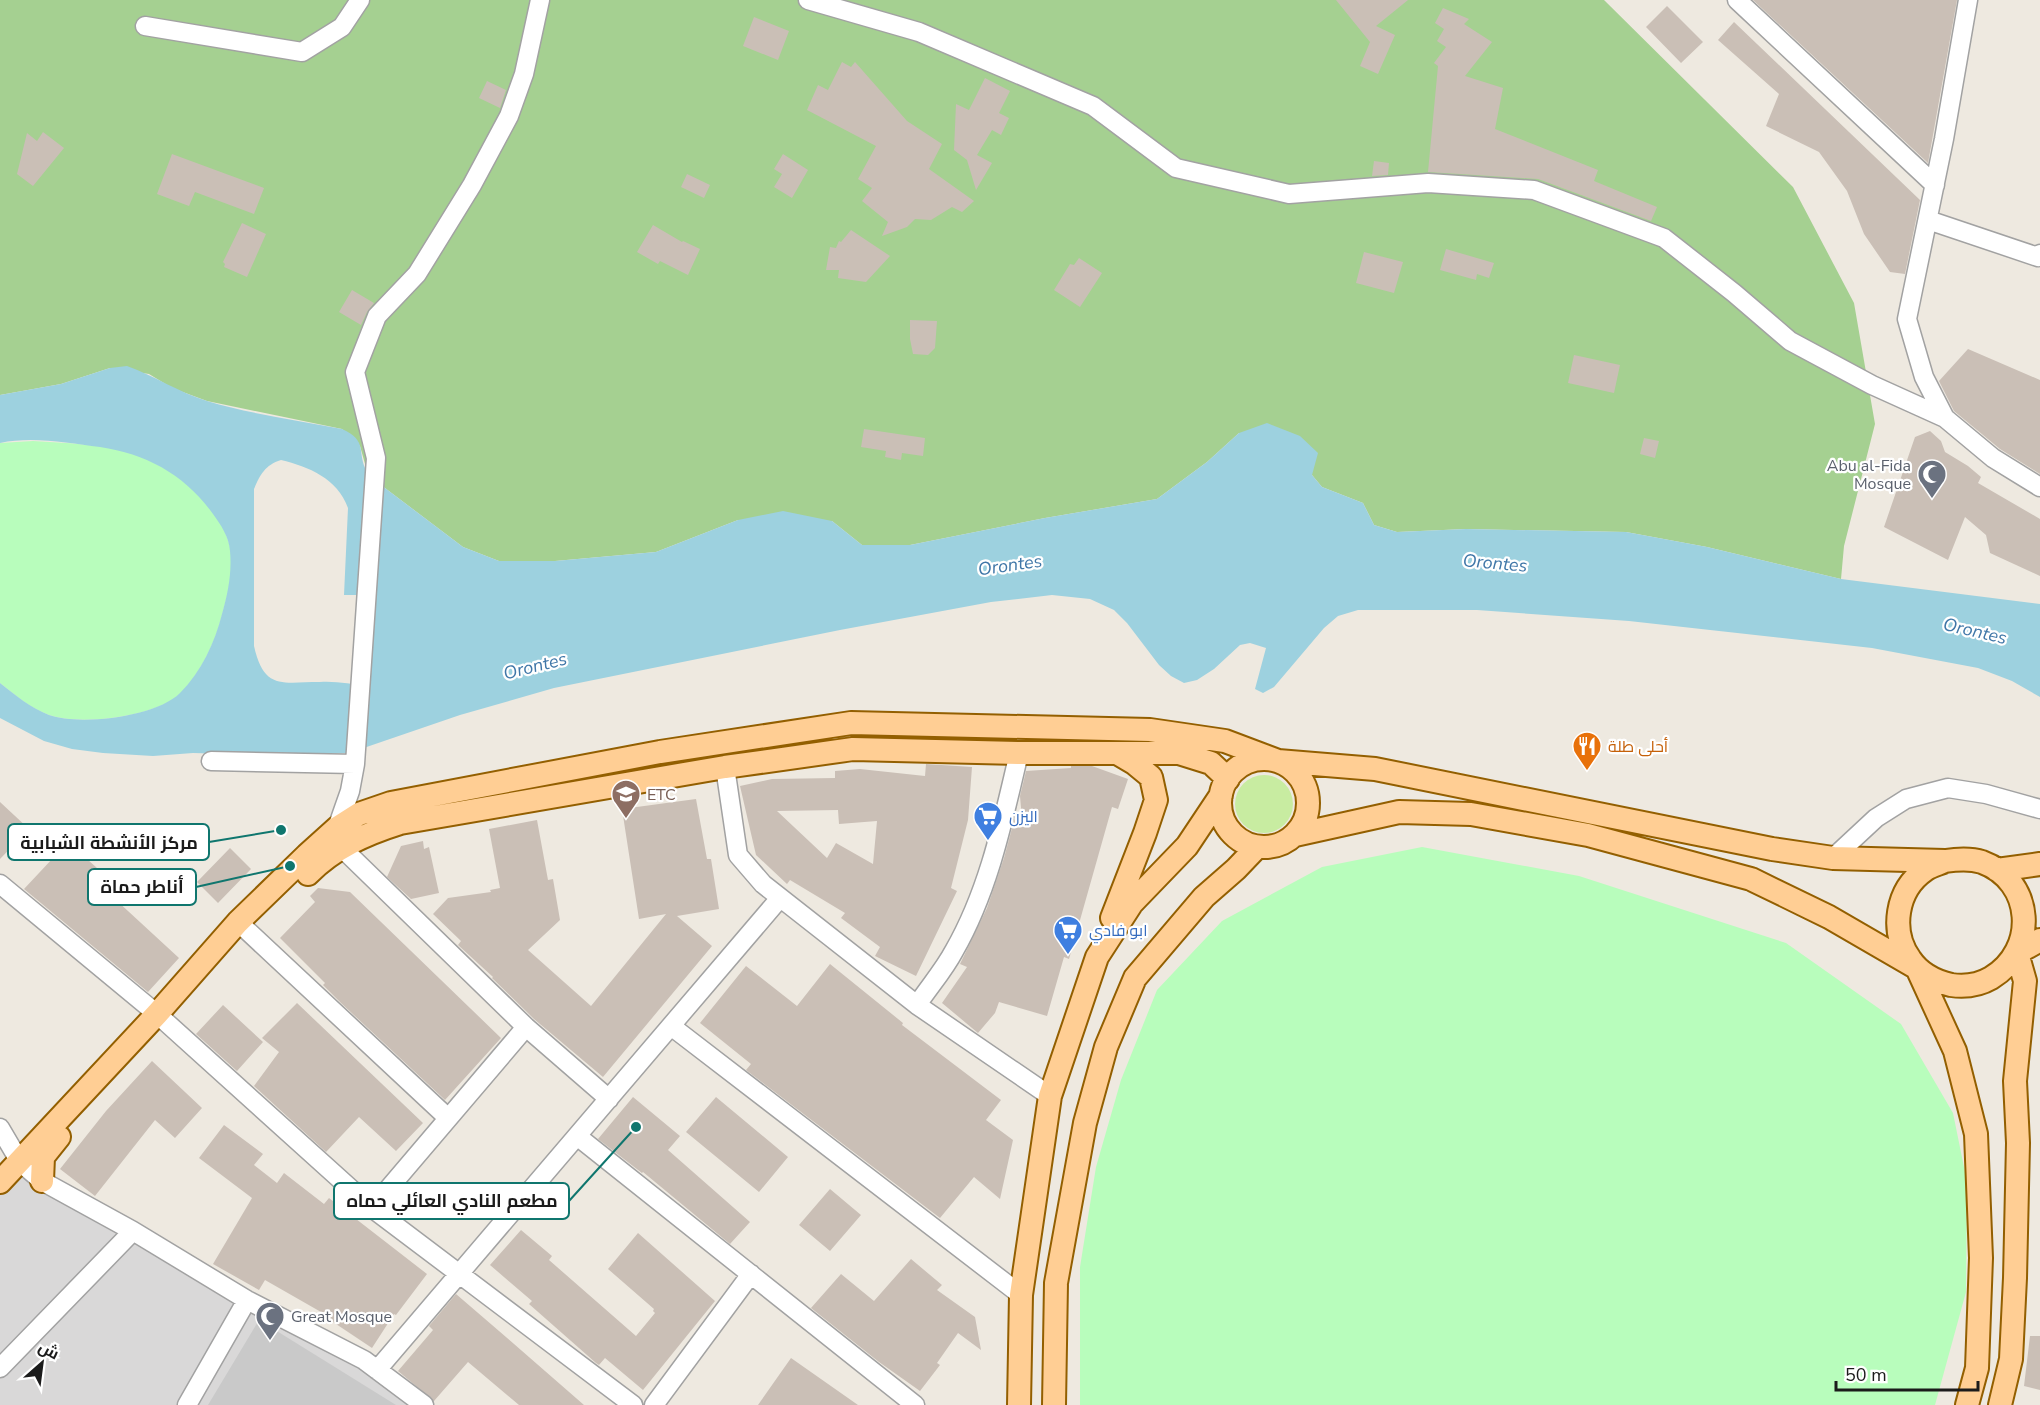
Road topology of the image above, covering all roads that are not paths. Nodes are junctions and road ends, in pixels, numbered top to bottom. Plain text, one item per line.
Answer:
1 (360, 0) edge
2 (540, 0) edge
3 (808, 0) edge
4 (1737, 0) edge
5 (1968, 0) edge
6 (145, 26) dead end
7 (1935, 185) junction
8 (1928, 220) junction
9 (2040, 254) edge
10 (1945, 418) junction
11 (2040, 487) edge
12 (1019, 753) junction
13 (1117, 753) junction
14 (211, 761) dead end
15 (1278, 761) junction
16 (355, 764) junction
17 (725, 767) junction
18 (1224, 787) junction
19 (2040, 809) edge
20 (1295, 836) junction
21 (339, 837) junction
22 (1257, 847) junction
23 (1833, 858) junction
24 (1946, 861) junction
25 (2040, 864) edge
26 (1997, 870) junction
27 (0, 884) edge
28 (780, 898) junction
29 (243, 927) junction
30 (2040, 940) edge
31 (2017, 953) junction
32 (1097, 957) junction
33 (1917, 969) junction
34 (917, 1005) junction
35 (161, 1018) junction
36 (671, 1026) junction
37 (526, 1028) junction
38 (1050, 1096) junction
39 (609, 1099) junction
40 (448, 1118) junction
41 (0, 1128) edge
42 (577, 1136) junction
43 (20, 1162) junction
44 (42, 1181) junction
45 (0, 1182) edge
46 (372, 1208) junction
47 (133, 1231) junction
48 (460, 1273) junction
49 (751, 1274) junction
50 (1020, 1294) junction
51 (247, 1300) junction
52 (0, 1368) edge
53 (377, 1370) junction
54 (422, 1404) edge
55 (187, 1405) edge
56 (633, 1405) edge
57 (654, 1405) edge
58 (915, 1405) edge
59 (1019, 1405) edge
60 (1054, 1405) edge
61 (1967, 1405) edge
62 (2000, 1405) edge

1 - 6 street
2 - 16 street
3 - 10 street
4 - 7 street
5 - 7 street
7 - 8 street
8 - 9 street
8 - 10 street
10 - 11 street
12 - 13 main road
12 - 17 main road
12 - 34 street
13 - 18 main road
13 - 32 main road
14 - 16 street
15 - 18 main road
15 - 20 main road
15 - 21 main road
15 - 23 main road
16 - 21 street
17 - 21 main road
17 - 28 street
18 - 22 main road
18 - 32 main road
19 - 23 street
20 - 22 main road
20 - 33 main road
21 - 29 main road
21 - 37 street
22 - 60 main road
23 - 24 main road
24 - 26 main road
24 - 33 main road
25 - 26 main road
26 - 31 main road
27 - 35 street
28 - 34 street
28 - 36 street
29 - 35 main road
29 - 40 street
30 - 31 main road
31 - 33 main road
31 - 62 main road
32 - 38 main road
33 - 61 main road
34 - 38 street
35 - 43 main road
35 - 44 main road
35 - 46 street
36 - 39 street
36 - 50 street
37 - 39 street
37 - 40 street
38 - 50 main road
39 - 42 street
40 - 46 street
41 - 43 street
42 - 48 street
42 - 49 street
43 - 44 street
43 - 45 main road
44 - 47 street
46 - 48 street
47 - 51 street
47 - 52 street
48 - 53 street
48 - 56 street
49 - 57 street
49 - 58 street
50 - 59 main road
51 - 53 street
51 - 55 street
53 - 54 street

